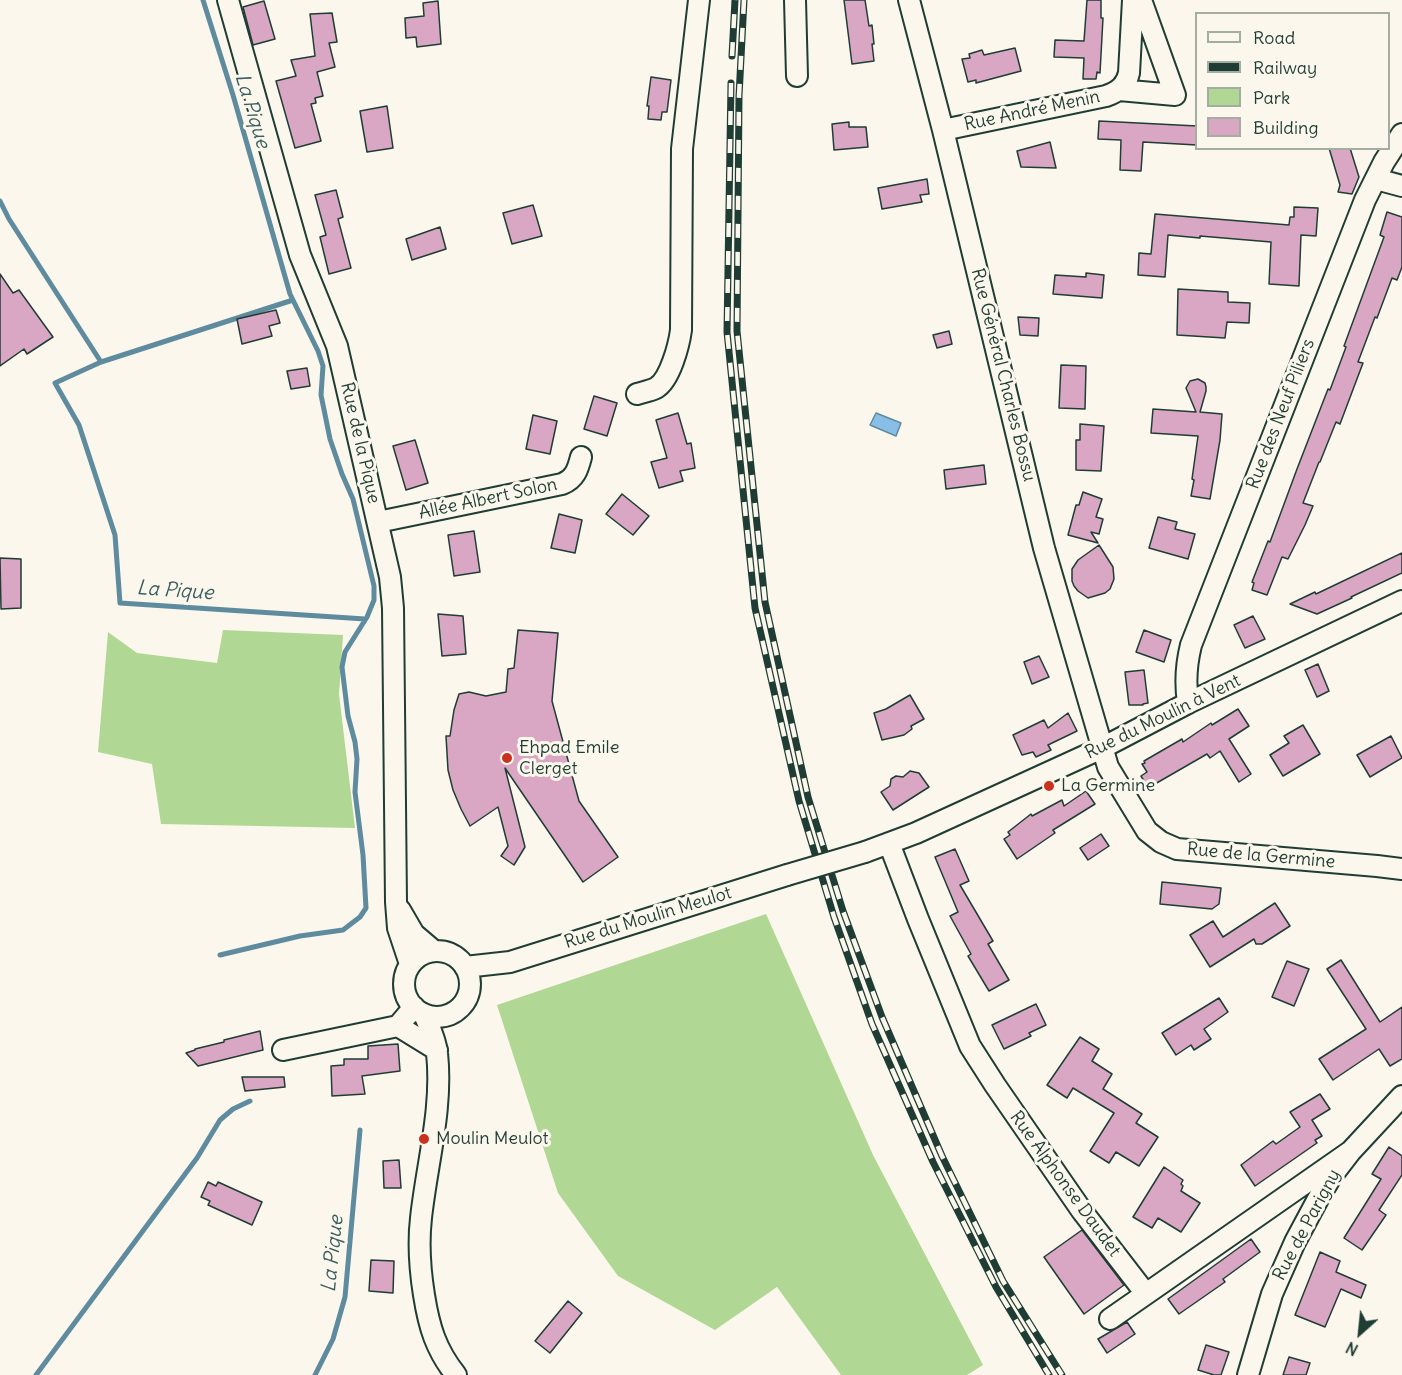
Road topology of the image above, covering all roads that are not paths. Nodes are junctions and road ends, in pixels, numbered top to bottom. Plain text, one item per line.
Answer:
1 (228, 0) edge
2 (699, 0) edge
3 (795, 0) edge
4 (909, 0) edge
5 (1133, 0) edge
6 (1141, 0) edge
7 (798, 76) dead end
8 (1119, 90) junction
9 (943, 130) junction
10 (1402, 134) edge
11 (1376, 178) junction
12 (1402, 186) edge
13 (637, 394) dead end
14 (581, 457) dead end
15 (378, 522) junction
16 (1402, 601) edge
17 (1188, 703) junction
18 (1102, 748) junction
19 (889, 843) junction
20 (865, 852) joint
21 (1402, 869) edge
22 (396, 902) junction
23 (434, 951) junction
24 (510, 962) junction
25 (410, 964) junction
26 (465, 968) junction
27 (467, 996) junction
28 (419, 1011) junction
29 (450, 1013) junction
30 (398, 1026) junction
31 (283, 1050) dead end
32 (437, 1050) junction
33 (1402, 1096) edge
34 (1351, 1151) junction
35 (1146, 1294) junction
36 (1110, 1319) dead end
37 (456, 1375) edge
38 (1248, 1375) edge

1 - 15 street, Rue de la Pique
2 - 13 street
3 - 7 street
4 - 9 street, Rue Général Charles Bossu
5 - 8 street, Rue André Menin
6 - 8 street, Rue André Menin
8 - 9 street, Rue André Menin
9 - 18 street, Rue Général Charles Bossu
10 - 11 street, Rue des Neuf Piliers
11 - 12 street
11 - 17 street, Rue des Neuf Piliers
14 - 15 street, Allée Albert Solon
15 - 22 street, Rue de la Pique
16 - 17 street, Rue du Moulin à Vent
17 - 18 street, Rue du Moulin à Vent
18 - 19 street, Rue du Moulin à Vent
18 - 21 street, Rue de la Germine
19 - 20 street, Rue du Moulin à Vent
19 - 35 street, Rue Alphonse Daudet
20 - 24 street, Rue du Moulin Meulot, bridge
22 - 23 street, Rue de la Pique
22 - 25 street, Rue de la Pique
23 - 25 street
23 - 26 street
24 - 26 street, Rue du Moulin Meulot
24 - 27 street, Rue du Moulin Meulot
25 - 28 street
26 - 27 street
27 - 29 street
28 - 29 street
28 - 30 street
28 - 32 street
29 - 32 street
30 - 31 street
30 - 32 street
32 - 37 street
33 - 34 street, Rue de Parigny
34 - 35 street
34 - 38 street, Rue de Parigny
35 - 36 street

